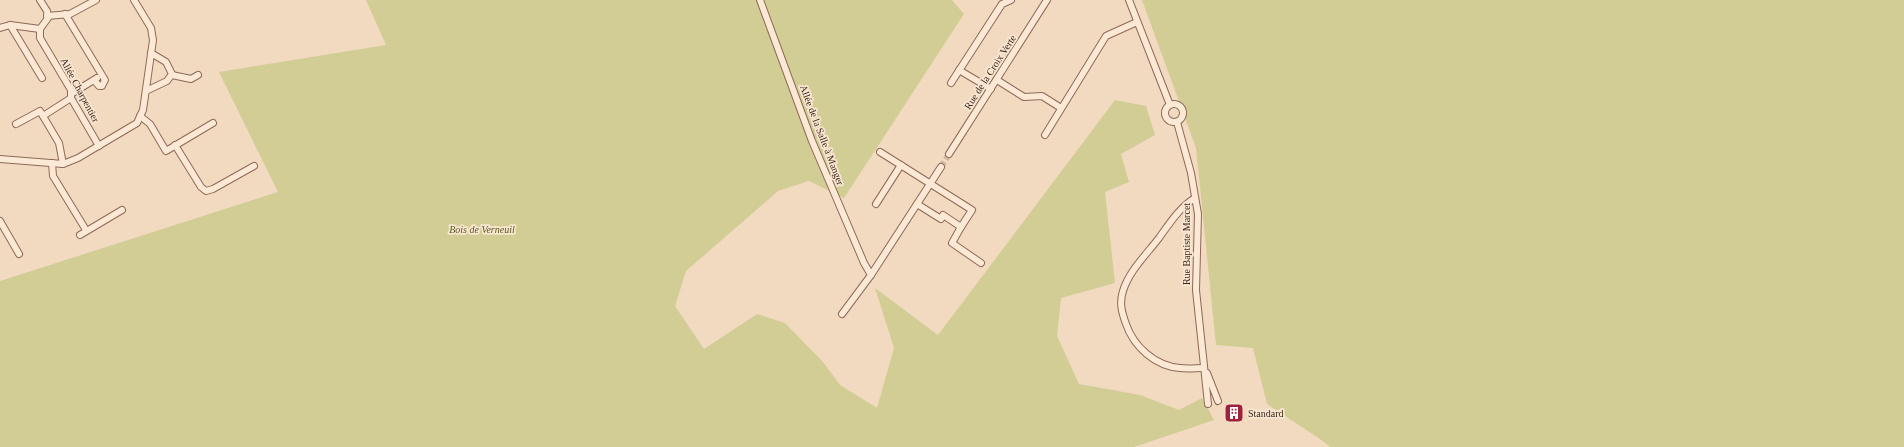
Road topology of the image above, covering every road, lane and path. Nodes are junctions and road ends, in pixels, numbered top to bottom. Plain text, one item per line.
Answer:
1 (40, 0) edge
2 (96, 0) edge
3 (134, 0) edge
4 (760, 0) edge
5 (1011, 0) edge
6 (1047, 0) edge
7 (1129, 0) edge
8 (65, 14) junction
9 (47, 16) junction
10 (1137, 22) junction
11 (10, 25) junction
12 (0, 28) edge
13 (40, 29) junction
14 (151, 53) junction
15 (959, 70) junction
16 (172, 75) junction
17 (198, 75) dead end
18 (42, 78) dead end
19 (997, 80) junction
20 (950, 83) dead end
21 (991, 89) junction
22 (146, 91) junction
23 (71, 96) junction
24 (1170, 105) junction
25 (1061, 108) junction
26 (43, 116) junction
27 (140, 116) junction
28 (1177, 122) junction
29 (213, 123) dead end
30 (16, 124) dead end
31 (1045, 135) dead end
32 (175, 145) junction
33 (99, 146) junction
34 (880, 152) dead end
35 (949, 154) tunnel mouth
36 (0, 159) edge
37 (52, 163) junction
38 (63, 164) junction
39 (901, 165) junction
40 (254, 166) dead end
41 (941, 167) tunnel mouth
42 (930, 183) junction
43 (1195, 198) junction
44 (876, 204) dead end
45 (917, 204) junction
46 (122, 210) dead end
47 (0, 222) edge
48 (961, 227) junction
49 (86, 230) junction
50 (80, 235) dead end
51 (19, 254) dead end
52 (981, 263) dead end
53 (871, 275) junction
54 (842, 314) dead end
55 (1204, 368) junction
56 (1218, 401) dead end
57 (1208, 404) dead end

1 - 9 street
2 - 8 street
3 - 14 street
4 - 53 street, Allée de la Salle à Manger
5 - 15 street
6 - 19 street, Rue de la Croix Verte
7 - 10 street, Rue Baptiste Marcet
8 - 9 street
8 - 23 street
9 - 13 street
10 - 24 street, Rue Baptiste Marcet
10 - 25 street
11 - 12 street
11 - 13 street
11 - 18 street
13 - 23 street, Allée Charpentier
14 - 16 street
14 - 22 street
15 - 20 street
15 - 21 street
16 - 17 street
16 - 22 street
19 - 21 street, Rue de la Croix Verte
19 - 25 street
21 - 35 street, Rue de la Croix Verte
22 - 27 street
23 - 26 street
23 - 33 street, Allée Charpentier
24 - 28 street, Rue Baptiste Marcet
24 - 28 street, Rue Baptiste Marcet
25 - 31 street
26 - 30 street
26 - 38 street
27 - 32 street
27 - 33 street
28 - 43 street, Rue Baptiste Marcet
29 - 32 street
32 - 40 street
33 - 38 street
34 - 39 street
36 - 37 street
37 - 38 street
37 - 49 street
39 - 42 street
39 - 44 street
41 - 42 street
42 - 45 street
42 - 48 street
43 - 55 street, Rue Baptiste Marcet
43 - 55 street
45 - 48 street
45 - 53 street
46 - 49 street
47 - 51 street
48 - 52 street
49 - 50 street
53 - 54 street
55 - 56 street, Rue Baptiste Marcet
55 - 57 street, Rue Baptiste Marcet

